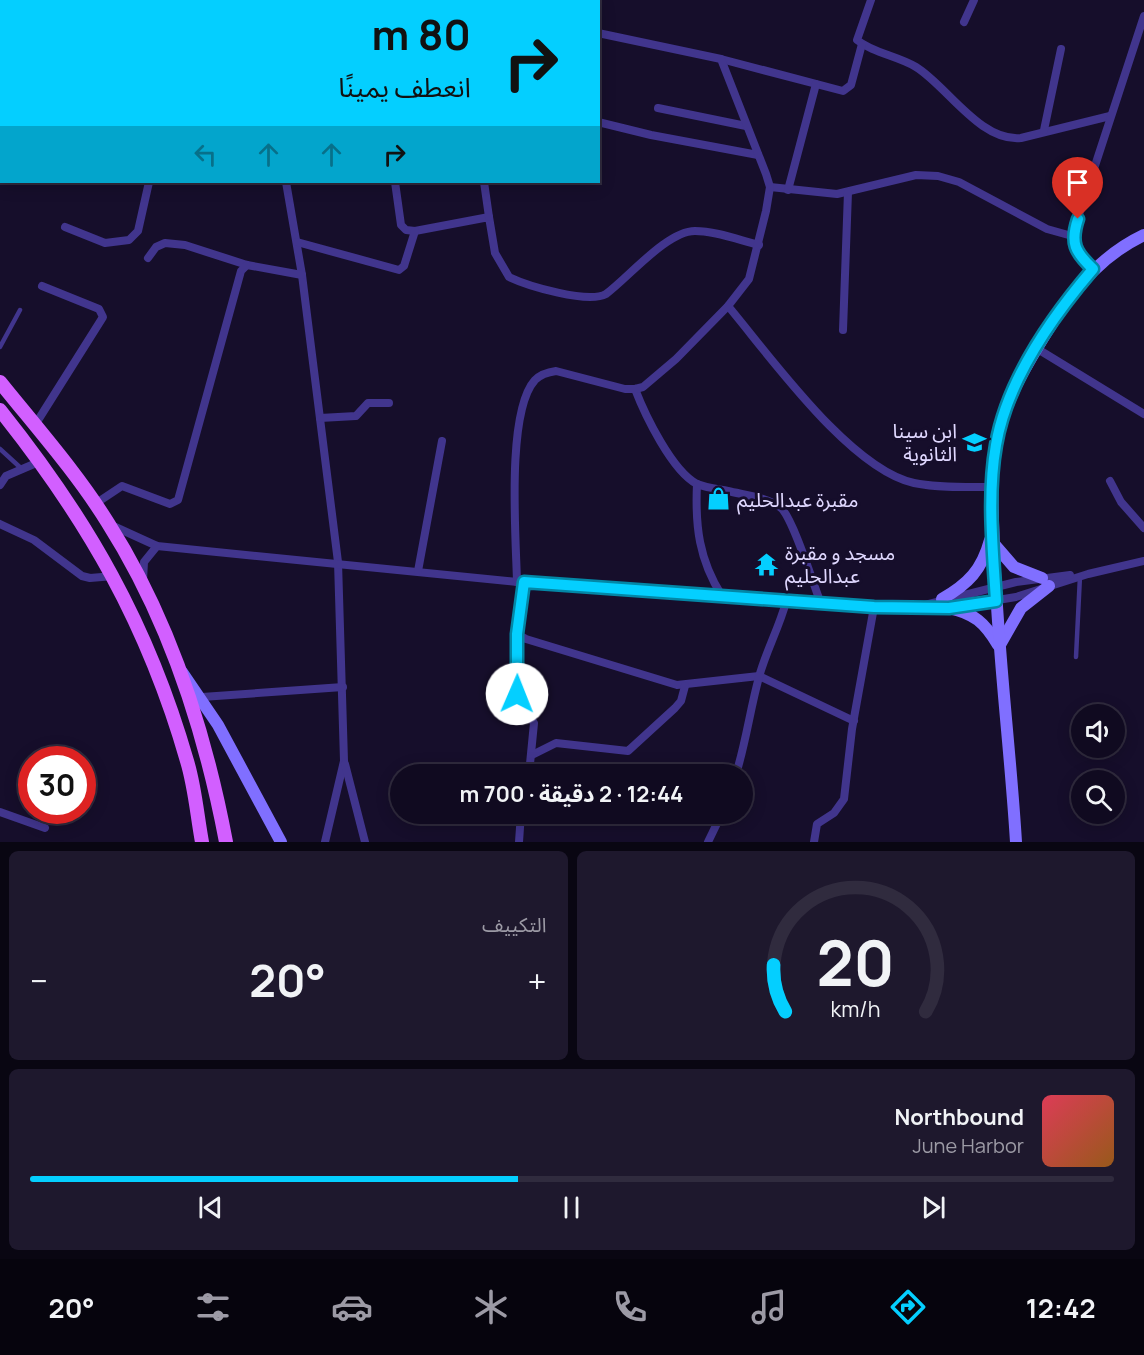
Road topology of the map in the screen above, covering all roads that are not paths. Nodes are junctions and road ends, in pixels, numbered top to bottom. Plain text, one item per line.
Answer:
1 (871, 0) edge
2 (974, 0) edge
3 (1144, 16) edge
4 (964, 22) dead end
5 (600, 33) edge
6 (862, 44) junction
7 (1061, 50) dead end
8 (721, 59) junction
9 (816, 84) junction
10 (658, 108) dead end
11 (1110, 116) junction
12 (600, 122) edge
13 (746, 126) junction
14 (1044, 130) junction
15 (758, 155) junction
16 (149, 183) edge
17 (286, 183) edge
18 (395, 183) edge
19 (484, 183) edge
20 (770, 187) junction
21 (788, 190) junction
22 (848, 192) junction
23 (489, 217) junction
24 (65, 227) dead end
25 (415, 231) junction
26 (1072, 236) junction
27 (1144, 236) edge
28 (297, 242) junction
29 (759, 245) junction
30 (148, 258) dead end
31 (247, 265) junction
32 (1093, 269) junction
33 (302, 275) junction
34 (42, 286) dead end
35 (728, 306) junction
36 (20, 310) dead end
37 (843, 330) dead end
38 (0, 347) edge
39 (1036, 348) junction
40 (0, 382) edge
41 (635, 389) junction
42 (389, 403) dead end
43 (0, 410) edge
44 (1144, 414) edge
45 (320, 418) junction
46 (35, 425) junction
47 (441, 441) dead end
48 (0, 449) edge
49 (41, 461) junction
50 (23, 470) junction
51 (1110, 481) dead end
52 (697, 484) junction
53 (0, 485) edge
54 (992, 487) junction
55 (95, 504) junction
56 (108, 523) junction
57 (0, 524) edge
58 (993, 527) junction
59 (1144, 528) edge
60 (994, 544) junction
61 (157, 546) junction
62 (1144, 561) edge
63 (338, 562) junction
64 (418, 571) junction
65 (1084, 575) junction
66 (114, 576) junction
67 (520, 582) junction
68 (1046, 582) junction
69 (143, 587) junction
70 (995, 588) junction
71 (722, 596) junction
72 (996, 601) junction
73 (786, 602) junction
74 (821, 604) junction
75 (945, 604) junction
76 (874, 607) junction
77 (517, 634) junction
78 (1001, 647) junction
79 (1076, 657) dead end
80 (178, 666) junction
81 (759, 676) junction
82 (685, 686) junction
83 (343, 687) junction
84 (202, 697) junction
85 (854, 721) junction
86 (532, 755) junction
87 (344, 761) junction
88 (531, 764) edge
89 (739, 764) edge
90 (0, 812) edge
91 (520, 824) edge
92 (717, 824) edge
93 (45, 828) dead end
94 (202, 842) edge
95 (226, 842) edge
96 (281, 842) edge
97 (325, 842) edge
98 (365, 842) edge
99 (519, 842) edge
100 (708, 842) edge
101 (814, 842) edge
102 (1016, 842) edge

1 - 6 street
2 - 4 street
3 - 11 street
5 - 8 street
6 - 9 street
6 - 14 street
7 - 14 street
8 - 9 street
8 - 13 street
9 - 21 street
10 - 13 street
11 - 14 street
11 - 26 street
12 - 15 street
13 - 15 street
15 - 20 street
16 - 24 street
17 - 28 street
18 - 25 street
19 - 23 street
20 - 21 street
20 - 29 street
21 - 22 street
22 - 26 street
22 - 37 street
23 - 25 street
23 - 29 street
25 - 28 street
26 - 32 street
27 - 32 street
28 - 33 street
29 - 35 street
30 - 31 street
31 - 33 street
31 - 55 street
32 - 39 street
33 - 45 street
34 - 46 street
35 - 41 street
35 - 54 street
36 - 38 lane
39 - 44 street
39 - 54 street
40 - 46 main road
41 - 52 street
41 - 67 street
42 - 45 street
43 - 49 main road
45 - 63 street
46 - 55 main road
47 - 64 street
48 - 50 lane
49 - 50 street
49 - 66 main road
50 - 53 street
51 - 59 street
52 - 71 street
52 - 74 street
54 - 58 street
55 - 56 main road
56 - 61 street
56 - 69 main road
57 - 66 street
58 - 60 street
58 - 75 street
60 - 68 street
60 - 70 street
61 - 63 street
61 - 69 street
62 - 65 street
63 - 64 street
63 - 83 street
64 - 67 street
65 - 68 street
65 - 79 lane
66 - 94 main road
67 - 71 street
67 - 77 street
68 - 70 street
68 - 72 street
68 - 78 street
69 - 80 main road
70 - 72 street
70 - 75 street
71 - 73 street
72 - 75 street
72 - 78 street
73 - 74 street
73 - 81 street
74 - 76 street
75 - 76 street
75 - 78 street
76 - 85 street
77 - 82 street
77 - 86 street
78 - 102 street
80 - 84 street
80 - 95 main road
81 - 82 street
81 - 85 street
81 - 89 street
82 - 86 street
83 - 84 street
83 - 87 street
84 - 96 street
85 - 101 street
86 - 88 street
87 - 97 street
87 - 98 street
90 - 93 street
91 - 99 street
92 - 100 street

